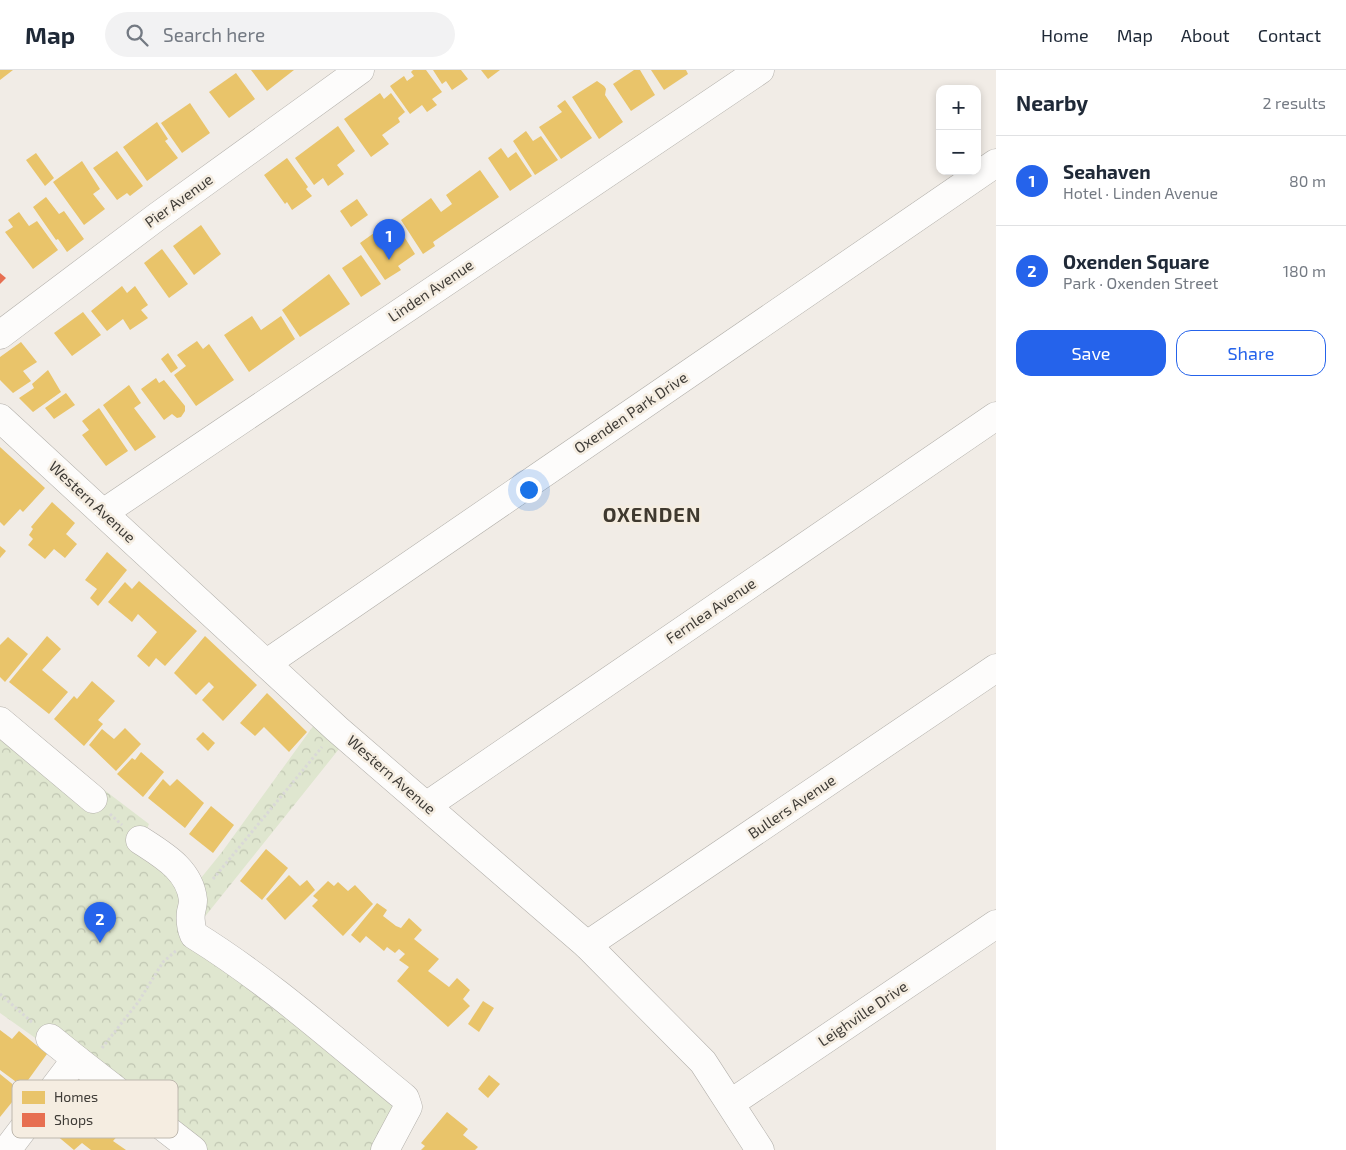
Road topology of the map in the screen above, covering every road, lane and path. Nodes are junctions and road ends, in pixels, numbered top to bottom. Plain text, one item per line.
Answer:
1 (360, 70) edge
2 (760, 70) edge
3 (996, 163) edge
4 (0, 335) edge
5 (996, 416) edge
6 (0, 418) edge
7 (103, 513) junction
8 (267, 663) junction
9 (996, 668) edge
10 (0, 721) edge
11 (337, 729) junction
12 (93, 800) joint
13 (426, 806) junction
14 (140, 840) joint
15 (193, 902) junction
16 (996, 924) edge
17 (194, 935) junction
18 (586, 945) junction
19 (0, 994) edge
20 (50, 1038) joint
21 (76, 1060) junction
22 (61, 1080) edge
23 (102, 1080) edge
24 (731, 1103) junction
25 (16, 1138) edge
26 (177, 1138) edge
27 (7, 1150) edge
28 (193, 1150) edge
29 (385, 1150) edge
30 (760, 1150) edge

1 - 4 street, Pier Avenue
2 - 7 street, Linden Avenue
3 - 8 street, Oxenden Park Drive
5 - 13 street, Fernlea Avenue
6 - 7 street, Western Avenue
7 - 8 street, Western Avenue
8 - 11 street, Western Avenue
9 - 18 street, Bullers Avenue
10 - 12 street
11 - 13 street, Western Avenue
11 - 15 path
12 - 14 path
13 - 18 street, Western Avenue
14 - 15 street
15 - 17 street
16 - 24 street, Leighville Drive
17 - 21 path
17 - 29 street
18 - 24 street, Western Avenue
19 - 20 path
20 - 21 street
21 - 22 street
21 - 23 street
24 - 30 street, Western Avenue
25 - 27 street
26 - 28 street

